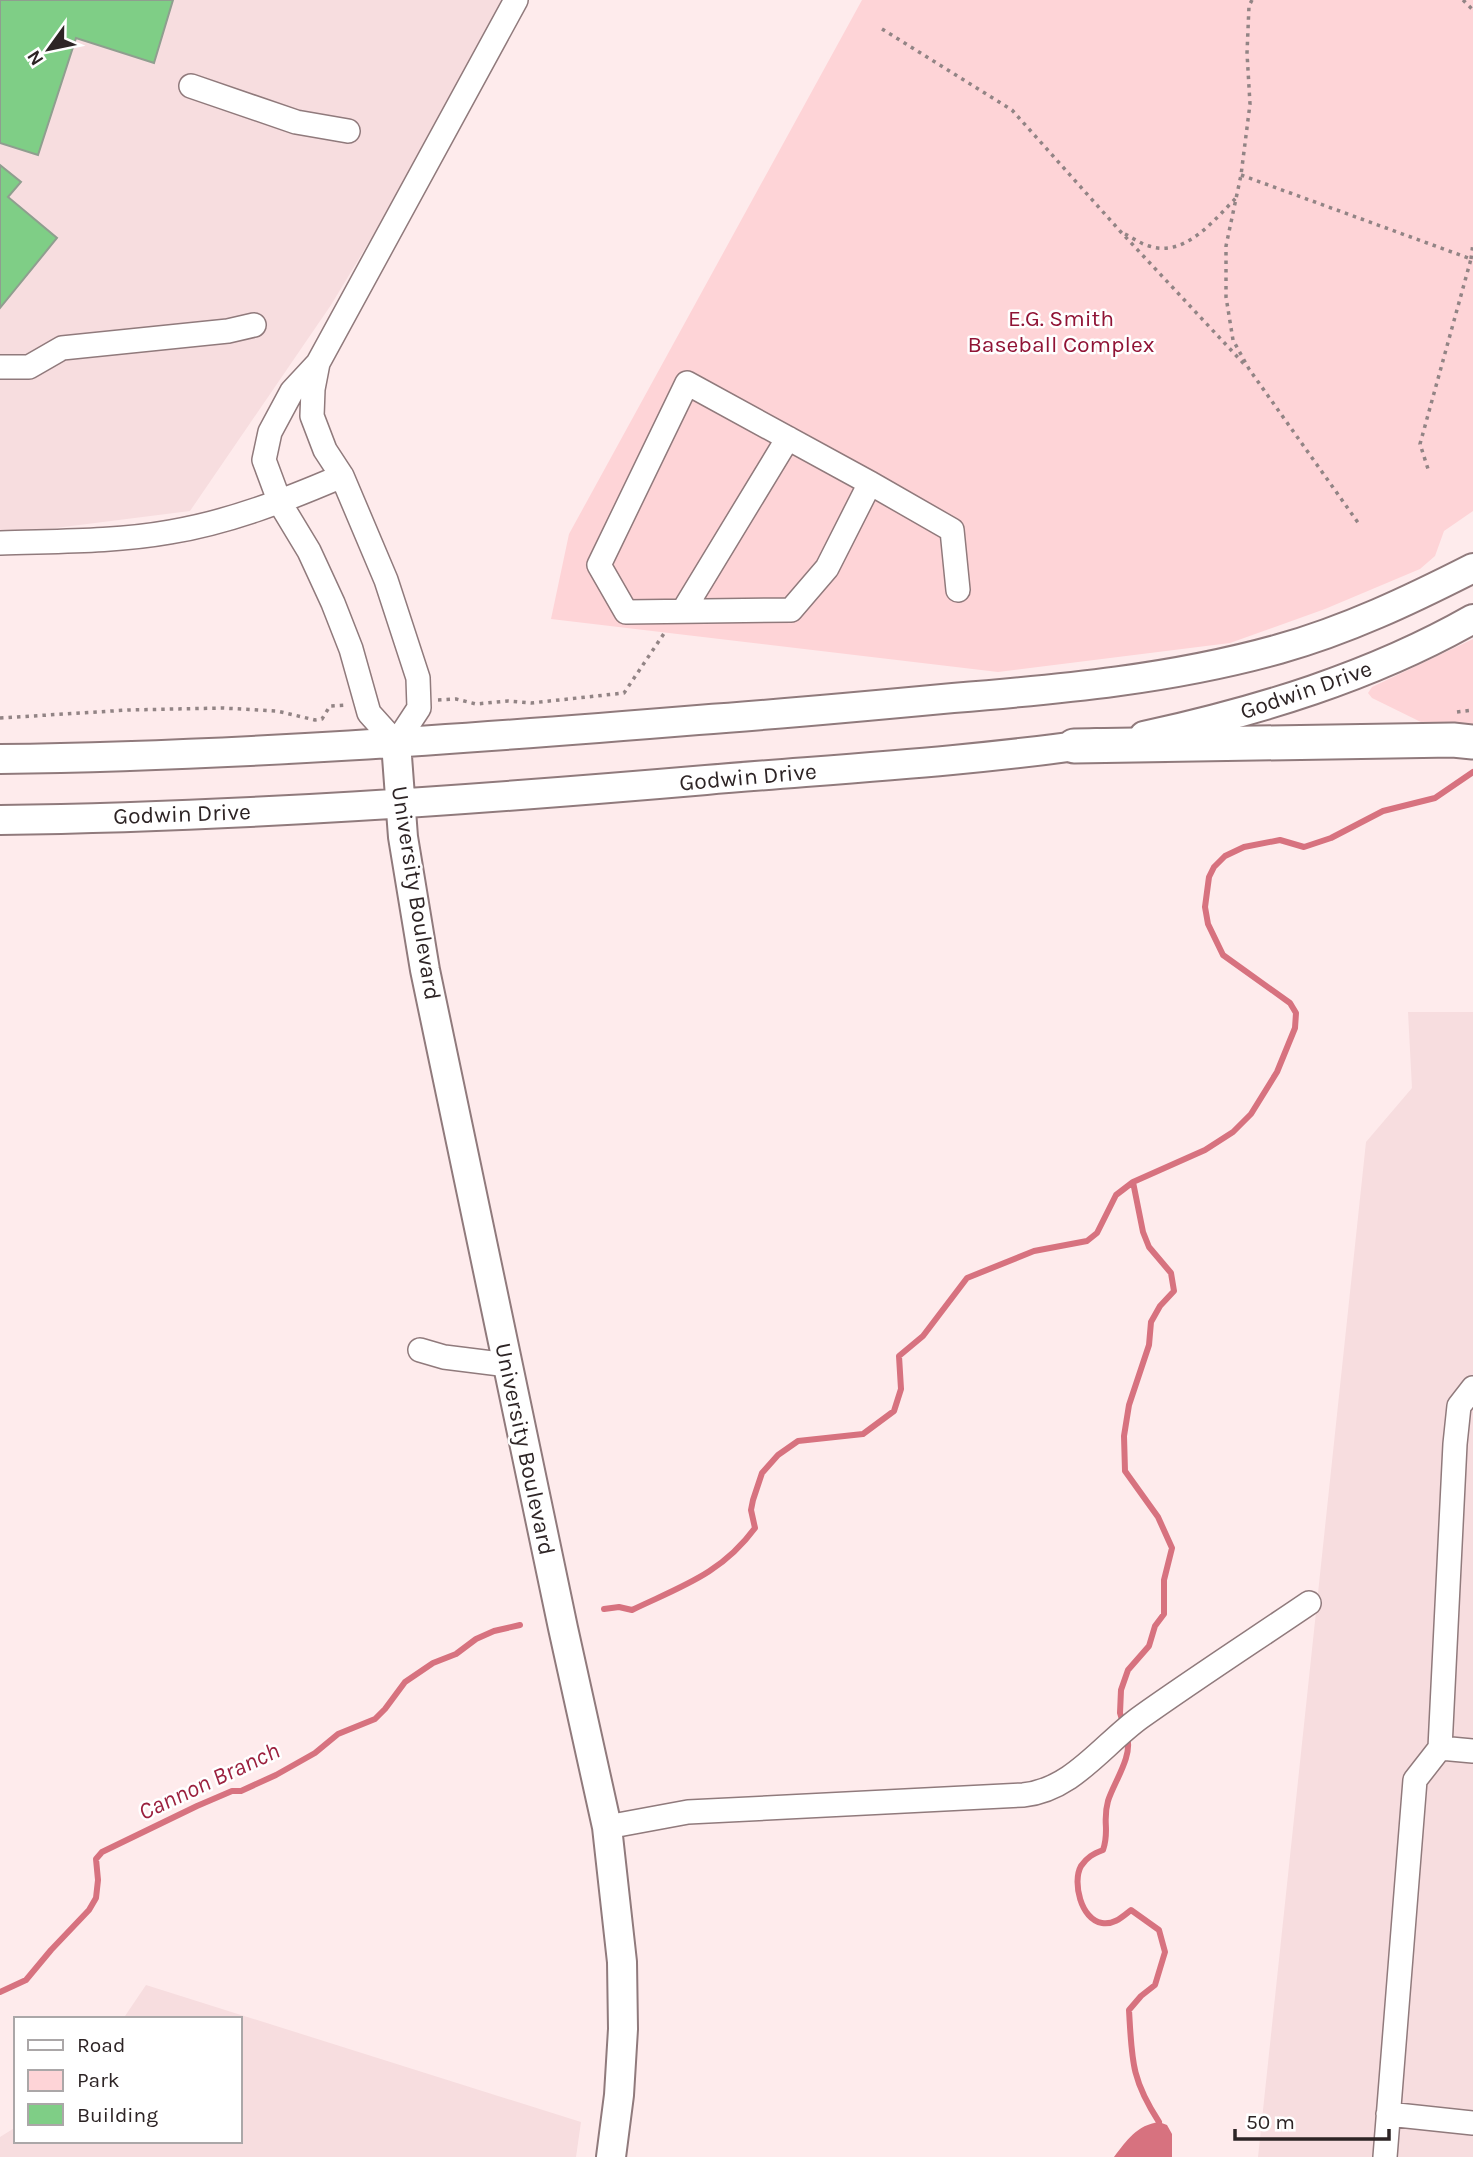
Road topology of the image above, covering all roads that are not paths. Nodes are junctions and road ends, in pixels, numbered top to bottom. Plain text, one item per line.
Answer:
1 (516, 0) edge
2 (191, 86) dead end
3 (348, 131) dead end
4 (254, 325) dead end
5 (318, 363) junction
6 (0, 367) edge
7 (788, 438) junction
8 (342, 476) junction
9 (870, 483) junction
10 (280, 503) junction
11 (0, 543) edge
12 (1473, 568) edge
13 (958, 590) dead end
14 (683, 611) junction
15 (1473, 619) edge
16 (1473, 742) edge
17 (396, 743) junction
18 (1074, 746) junction
19 (0, 759) edge
20 (400, 802) junction
21 (0, 820) edge
22 (420, 1350) dead end
23 (508, 1365) junction
24 (1473, 1388) edge
25 (1309, 1603) dead end
26 (1440, 1748) junction
27 (1473, 1751) edge
28 (607, 1827) junction
29 (1388, 2114) junction
30 (1473, 2123) edge
31 (611, 2157) edge
32 (1385, 2157) edge

1 - 5 lane
2 - 3 lane
4 - 6 lane
5 - 8 lane
5 - 10 lane
7 - 9 lane
7 - 14 lane
7 - 14 lane
8 - 10 lane
8 - 17 lane
9 - 13 lane
9 - 14 lane
10 - 11 lane
10 - 17 lane
12 - 17 main road, Godwin Drive
15 - 18 main road, Godwin Drive
16 - 18 highway
17 - 19 main road, Godwin Drive
17 - 20 main road, University Boulevard
18 - 20 main road, Godwin Drive
20 - 21 main road, Godwin Drive
20 - 23 main road, University Boulevard
22 - 23 lane
23 - 28 main road, University Boulevard
24 - 26 lane
25 - 28 lane
26 - 27 lane
26 - 29 lane
28 - 31 main road, University Boulevard
29 - 30 lane
29 - 32 lane

